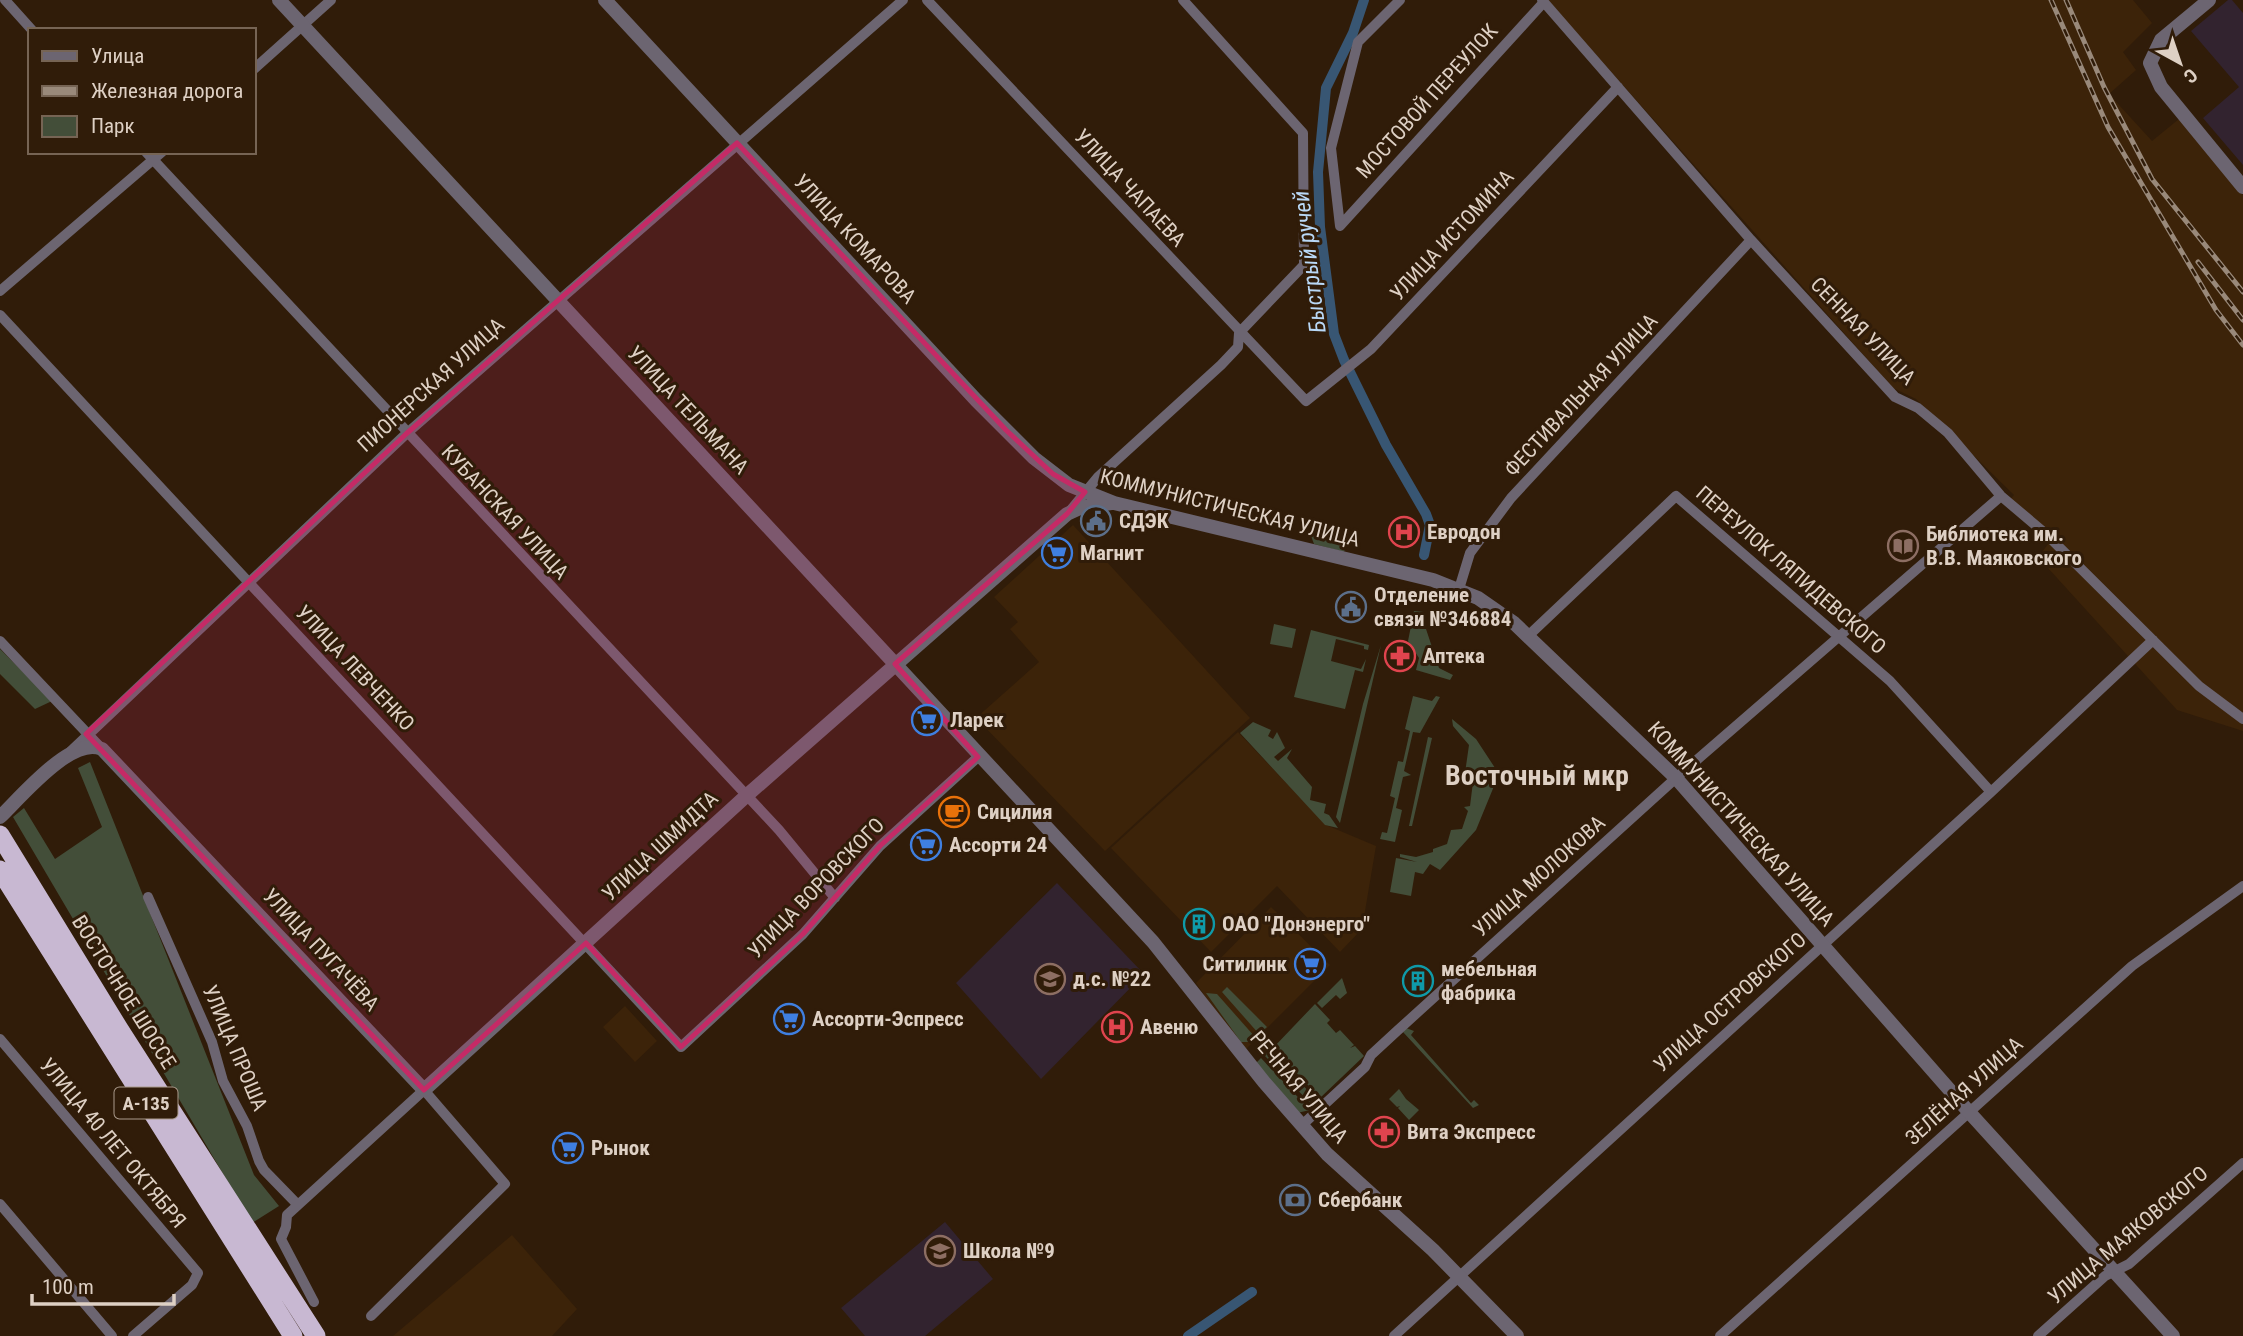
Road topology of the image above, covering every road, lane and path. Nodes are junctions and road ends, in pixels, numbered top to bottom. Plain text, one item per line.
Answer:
1 (5, 0) edge
2 (279, 0) edge
3 (331, 0) edge
4 (605, 0) edge
5 (904, 0) edge
6 (927, 0) edge
7 (1400, 0) edge
8 (2209, 0) edge
9 (1185, 1) edge
10 (1543, 1) edge
11 (302, 25) junction
12 (30, 28) edge
13 (256, 67) edge
14 (1618, 87) junction
15 (737, 143) junction
16 (153, 155) edge
17 (2243, 187) edge
18 (1751, 240) junction
19 (0, 291) edge
20 (557, 300) junction
21 (0, 315) edge
22 (1238, 333) junction
23 (1306, 401) joint
24 (406, 434) junction
25 (1085, 492) junction
26 (2001, 496) junction
27 (1114, 503) junction
28 (1068, 514) junction
29 (248, 582) junction
30 (1459, 589) junction
31 (1528, 636) junction
32 (1840, 639) junction
33 (2154, 640) junction
34 (0, 641) edge
35 (895, 664) junction
36 (2243, 719) edge
37 (86, 734) junction
38 (102, 749) junction
39 (71, 751) junction
40 (978, 757) junction
41 (1676, 778) junction
42 (1992, 792) junction
43 (745, 797) junction
44 (0, 817) edge
45 (4, 841) edge
46 (1066, 850) joint
47 (0, 870) edge
48 (2243, 886) edge
49 (148, 897) dead end
50 (835, 898) junction
51 (586, 943) junction
52 (1822, 944) junction
53 (0, 1039) edge
54 (681, 1047) joint
55 (424, 1090) junction
56 (1969, 1112) junction
57 (1301, 1126) junction
58 (2243, 1163) edge
59 (0, 1205) edge
60 (298, 1205) junction
61 (2116, 1272) junction
62 (1460, 1276) junction
63 (314, 1302) dead end
64 (371, 1316) dead end
65 (111, 1336) edge
66 (133, 1336) edge
67 (293, 1336) edge
68 (316, 1336) edge
69 (1394, 1336) edge
70 (1517, 1336) edge
71 (1720, 1336) edge
72 (2038, 1336) edge
73 (2173, 1336) edge

1 - 12 street
2 - 11 street, УЛИЦА ТЕЛЬМАНА
3 - 11 street
4 - 15 street, УЛИЦА КОМАРОВА
5 - 15 street, ПИОНЕРСКАЯ УЛИЦА
6 - 22 street, УЛИЦА ЧАПАЕВА
7 - 10 street, МОСТОВОЙ ПЕРЕУЛОК
8 - 17 street
9 - 22 street, УЛИЦА ШМИДТА
10 - 14 street, СЕННАЯ УЛИЦА
11 - 13 street
11 - 20 street, УЛИЦА ТЕЛЬМАНА
14 - 18 street, СЕННАЯ УЛИЦА
14 - 23 street, УЛИЦА ИСТОМИНА
15 - 20 street, ПИОНЕРСКАЯ УЛИЦА
15 - 25 street, УЛИЦА КОМАРОВА
16 - 19 street
16 - 24 street, КУБАНСКАЯ УЛИЦА
18 - 26 street, СЕННАЯ УЛИЦА
18 - 30 street, ФЕСТИВАЛЬНАЯ УЛИЦА
20 - 24 street, ПИОНЕРСКАЯ УЛИЦА
20 - 35 street, УЛИЦА ТЕЛЬМАНА
21 - 29 street, УЛИЦА ЛЕВЧЕНКО
22 - 23 street, УЛИЦА ЧАПАЕВА
22 - 25 street, УЛИЦА ШМИДТА
24 - 29 street, ПИОНЕРСКАЯ УЛИЦА
24 - 43 street, КУБАНСКАЯ УЛИЦА
25 - 27 street, КОММУНИСТИЧЕСКАЯ УЛИЦА
25 - 28 street, УЛИЦА ШМИДТА
26 - 32 street, УЛИЦА МОЛОКОВА
26 - 33 street, СЕННАЯ УЛИЦА
27 - 28 street, УЛИЦА ШМИДТА
27 - 30 street, КОММУНИСТИЧЕСКАЯ УЛИЦА
28 - 35 street, УЛИЦА ШМИДТА
29 - 37 street, ПИОНЕРСКАЯ УЛИЦА
29 - 51 street, УЛИЦА ЛЕВЧЕНКО
30 - 31 street, КОММУНИСТИЧЕСКАЯ УЛИЦА
31 - 32 street, ПЕРЕУЛОК ЛЯПИДЕВСКОГО
31 - 41 street, КОММУНИСТИЧЕСКАЯ УЛИЦА
32 - 41 street, УЛИЦА МОЛОКОВА
32 - 42 street, ПЕРЕУЛОК ЛЯПИДЕВСКОГО
33 - 36 street, СЕННАЯ УЛИЦА
33 - 42 street, УЛИЦА ОСТРОВСКОГО
34 - 37 street, УЛИЦА ПУГАЧЁВА
35 - 40 street, УЛИЦА ТЕЛЬМАНА
35 - 43 street, УЛИЦА ШМИДТА
37 - 38 street, УЛИЦА ПУГАЧЁВА
37 - 39 street, ПИОНЕРСКАЯ УЛИЦА
38 - 39 street
38 - 55 street, УЛИЦА ПУГАЧЁВА
39 - 44 street, ПИОНЕРСКАЯ УЛИЦА
40 - 46 street, УЛИЦА ТЕЛЬМАНА
40 - 50 street, УЛИЦА ВОРОВСКОГО
41 - 52 street, КОММУНИСТИЧЕСКАЯ УЛИЦА
41 - 57 street, УЛИЦА МОЛОКОВА
42 - 52 street, УЛИЦА ОСТРОВСКОГО
43 - 50 street, КУБАНСКАЯ УЛИЦА
43 - 51 street, УЛИЦА ШМИДТА
45 - 68 highway, ВОСТОЧНОЕ ШОССЕ / А-135
46 - 57 street, РЕЧНАЯ УЛИЦА
47 - 67 highway, ВОСТОЧНОЕ ШОССЕ / А-135
48 - 56 street, ЗЕЛЁНАЯ УЛИЦА
49 - 60 street, УЛИЦА ПРОША
50 - 54 street, УЛИЦА ВОРОВСКОГО
51 - 54 street, УЛИЦА ЛЕВЧЕНКО
51 - 55 street, УЛИЦА ШМИДТА
52 - 56 street, КОММУНИСТИЧЕСКАЯ УЛИЦА
52 - 62 street, УЛИЦА ОСТРОВСКОГО
53 - 66 street, УЛИЦА 40 ЛЕТ ОКТЯБРЯ
55 - 60 street, УЛИЦА ШМИДТА
55 - 64 street, УЛИЦА ПУГАЧЁВА
56 - 61 street, КОММУНИСТИЧЕСКАЯ УЛИЦА
56 - 71 street, ЗЕЛЁНАЯ УЛИЦА
57 - 62 street, РЕЧНАЯ УЛИЦА
58 - 61 street, УЛИЦА МАЯКОВСКОГО
59 - 65 street
60 - 63 street, УЛИЦА ШМИДТА
61 - 72 street, УЛИЦА МАЯКОВСКОГО
61 - 73 street, КОММУНИСТИЧЕСКАЯ УЛИЦА
62 - 69 street, УЛИЦА ОСТРОВСКОГО
62 - 70 street, РЕЧНАЯ УЛИЦА

